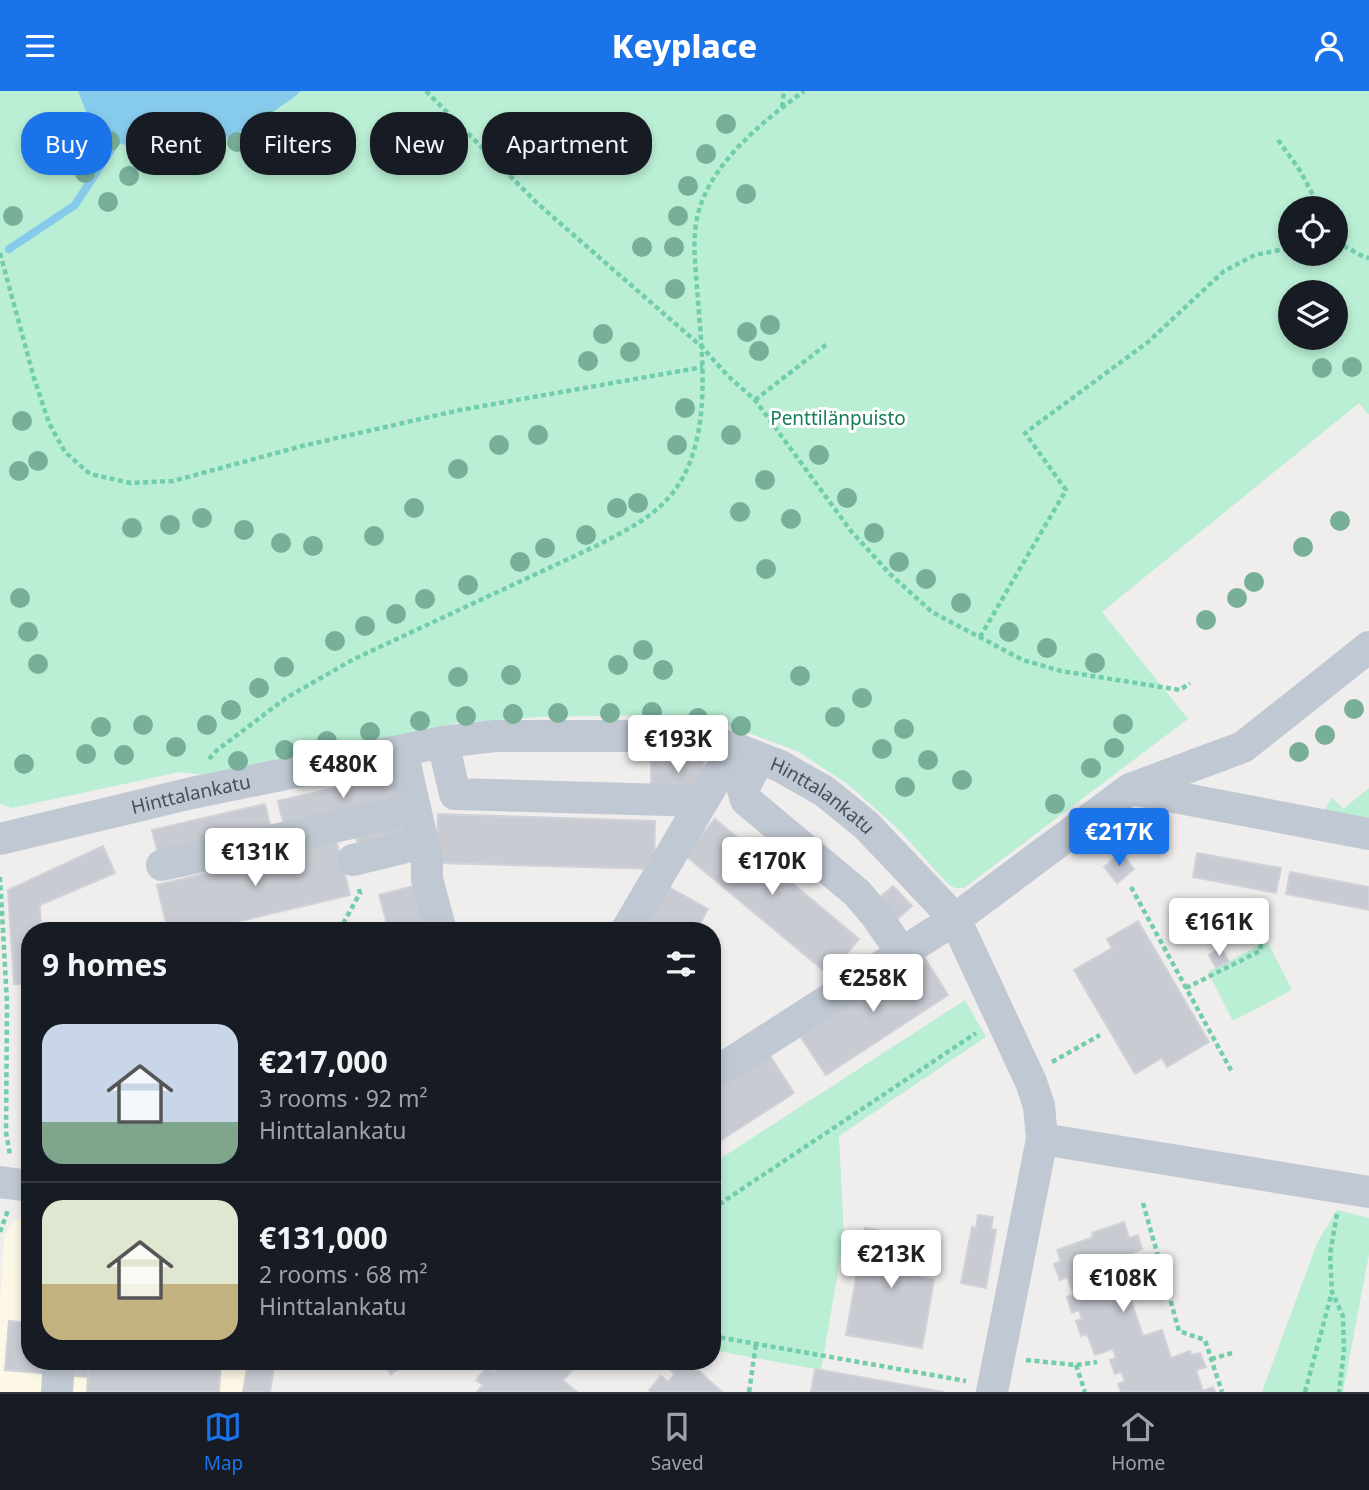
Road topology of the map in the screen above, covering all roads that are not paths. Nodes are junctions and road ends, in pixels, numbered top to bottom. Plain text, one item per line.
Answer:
1 (1369, 647) edge
2 (443, 742) junction
3 (402, 751) junction
4 (747, 753) junction
5 (1130, 789) junction
6 (703, 801) junction
7 (415, 809) junction
8 (1369, 834) edge
9 (0, 839) edge
10 (423, 843) junction
11 (352, 860) dead end
12 (162, 865) dead end
13 (955, 919) junction
14 (439, 922) edge
15 (631, 922) edge
16 (902, 953) junction
17 (721, 1069) edge
18 (1042, 1139) junction
19 (1355, 1190) edge
20 (59, 1370) edge
21 (993, 1389) edge
22 (57, 1392) edge

1 - 5 street
2 - 3 street, Hinttalankatu
2 - 4 street, Hinttalankatu
2 - 6 street
3 - 7 street
3 - 9 street, Hinttalankatu
4 - 6 street
4 - 13 street, Hinttalankatu
4 - 16 street
5 - 8 street
5 - 13 street
6 - 15 street
7 - 10 street
7 - 12 street
10 - 11 street
10 - 14 street
13 - 16 street
13 - 18 street, Hinttalankatu
16 - 17 street
18 - 19 street
18 - 21 street, Hinttalankatu
20 - 22 street

